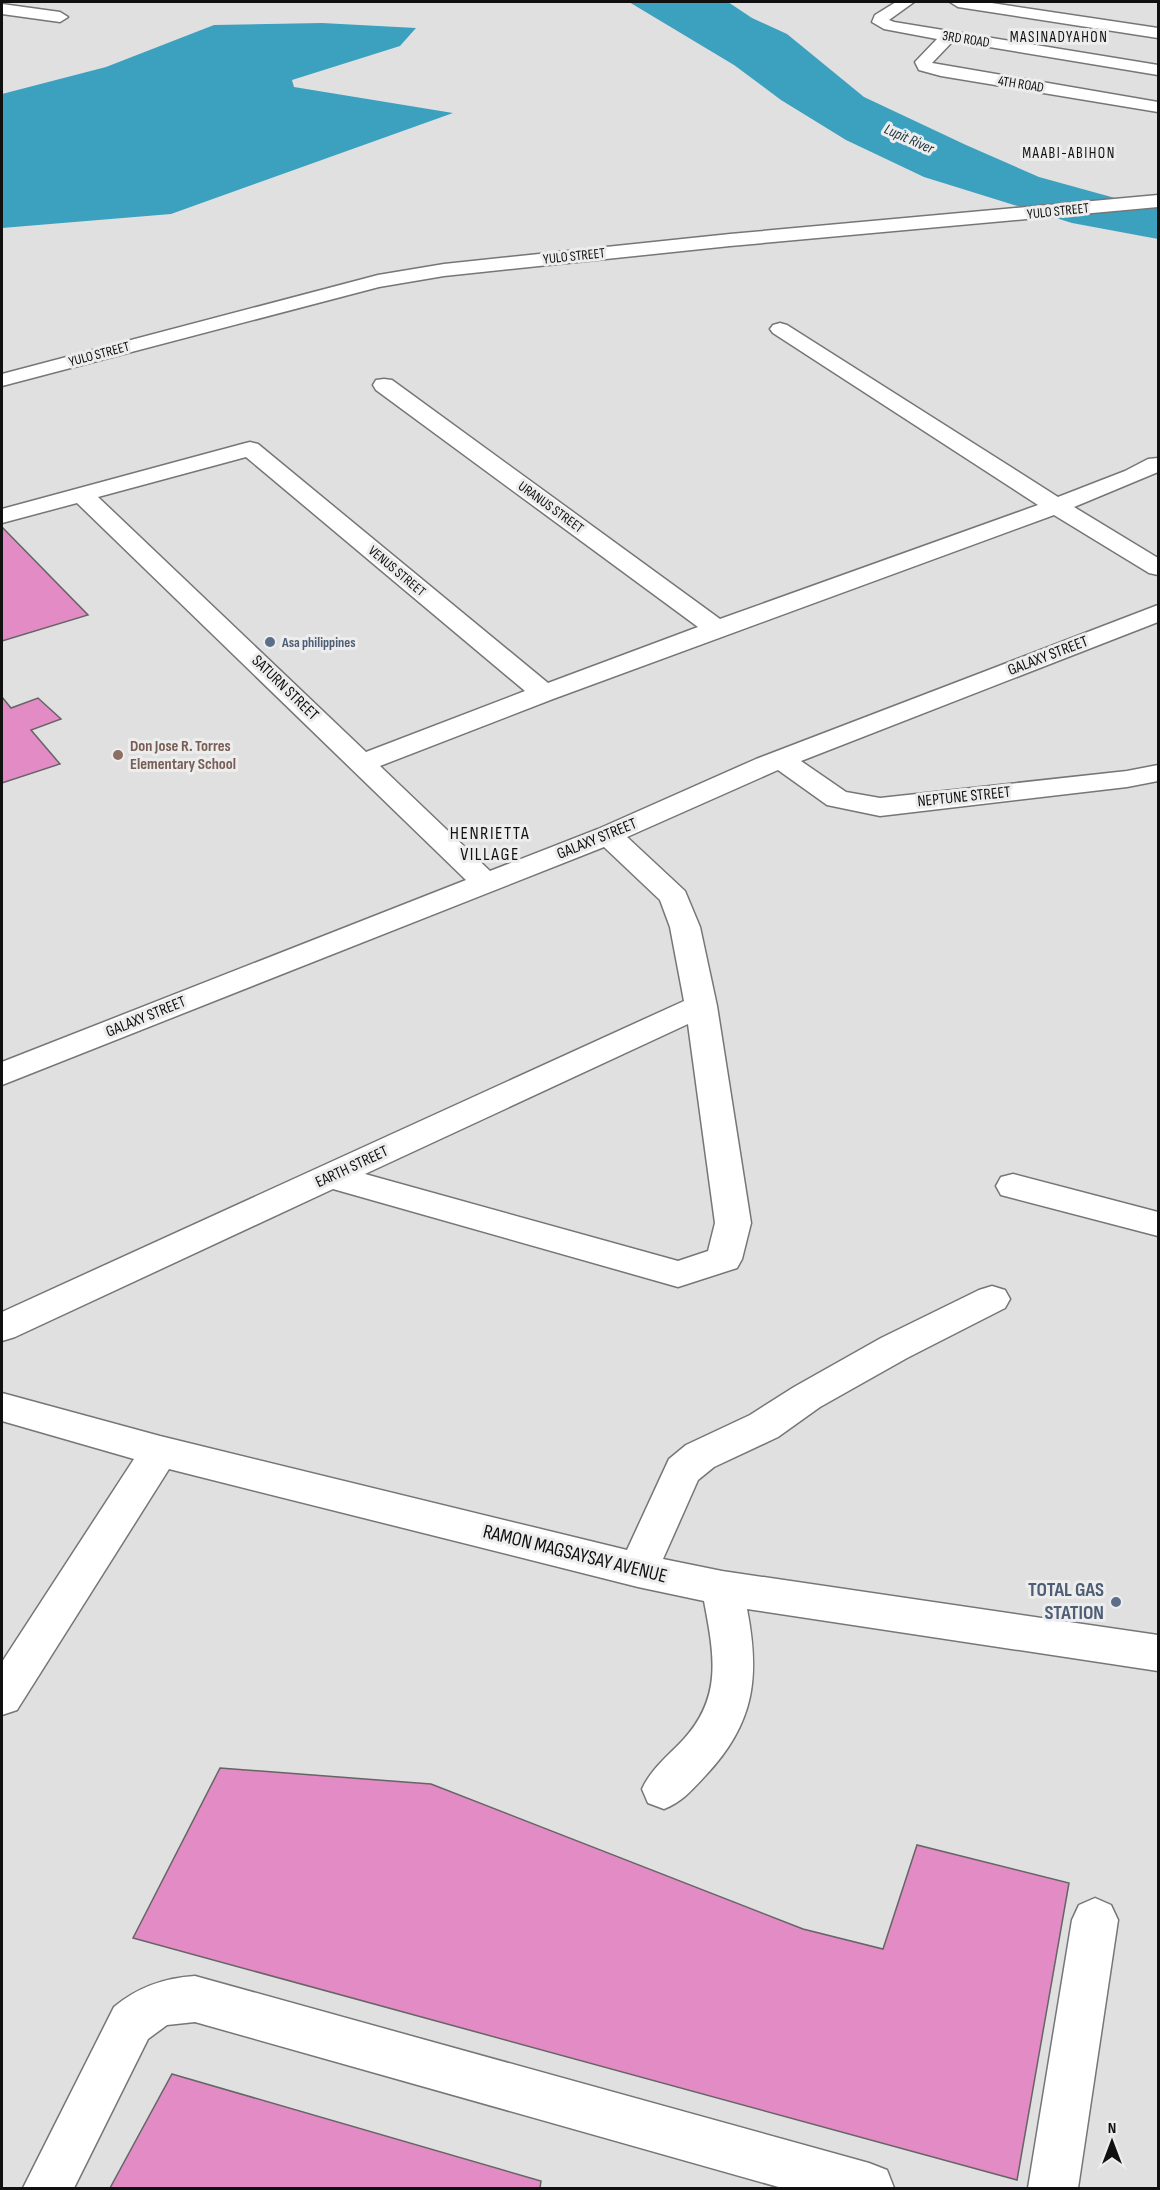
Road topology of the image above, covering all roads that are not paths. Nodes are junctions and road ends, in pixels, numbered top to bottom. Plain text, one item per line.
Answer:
1 (906, 2) edge
2 (958, 2) edge
3 (2, 9) edge
4 (60, 17) dead end
5 (1158, 33) edge
6 (949, 36) junction
7 (1158, 70) edge
8 (1158, 107) edge
9 (1158, 201) edge
10 (780, 330) dead end
11 (2, 380) edge
12 (384, 385) dead end
13 (1156, 464) dead end
14 (82, 495) junction
15 (1056, 506) junction
16 (2, 516) edge
17 (1158, 568) edge
18 (1158, 613) edge
19 (718, 630) junction
20 (544, 693) junction
21 (782, 760) junction
22 (363, 763) junction
23 (1158, 773) edge
24 (608, 836) junction
25 (486, 883) junction
26 (701, 1006) junction
27 (2, 1074) edge
28 (332, 1177) junction
29 (1013, 1186) dead end
30 (1158, 1224) edge
31 (992, 1299) dead end
32 (2, 1327) edge
33 (2, 1407) edge
34 (160, 1451) junction
35 (638, 1570) junction
36 (722, 1588) junction
37 (1158, 1653) edge
38 (2, 1697) edge
39 (664, 1789) dead end
40 (1095, 1920) dead end
41 (48, 2188) edge
42 (869, 2188) edge
43 (1053, 2188) edge

1 - 6 street, 3RD ROAD
2 - 5 street
3 - 4 street
6 - 7 street, 3RD ROAD
6 - 8 street, 4TH ROAD
9 - 11 street, YULO STREET
10 - 15 street
12 - 19 street, URANUS STREET
13 - 15 street
14 - 16 street
14 - 20 street, VENUS STREET
14 - 22 street, SATURN STREET
15 - 17 street
15 - 19 street
18 - 21 street, GALAXY STREET
19 - 20 street
20 - 22 street
21 - 23 street, NEPTUNE STREET
21 - 24 street, GALAXY STREET
22 - 25 street, SATURN STREET
24 - 25 street, GALAXY STREET
24 - 26 street
25 - 27 street, GALAXY STREET
26 - 28 street, EARTH STREET
26 - 28 street
28 - 32 street, EARTH STREET
29 - 30 street
31 - 35 street
33 - 34 street, RAMON MAGSAYSAY AVENUE
34 - 35 street, RAMON MAGSAYSAY AVENUE
34 - 38 street
35 - 36 street, RAMON MAGSAYSAY AVENUE
36 - 37 street, RAMON MAGSAYSAY AVENUE
36 - 39 street
40 - 43 street
41 - 42 street

